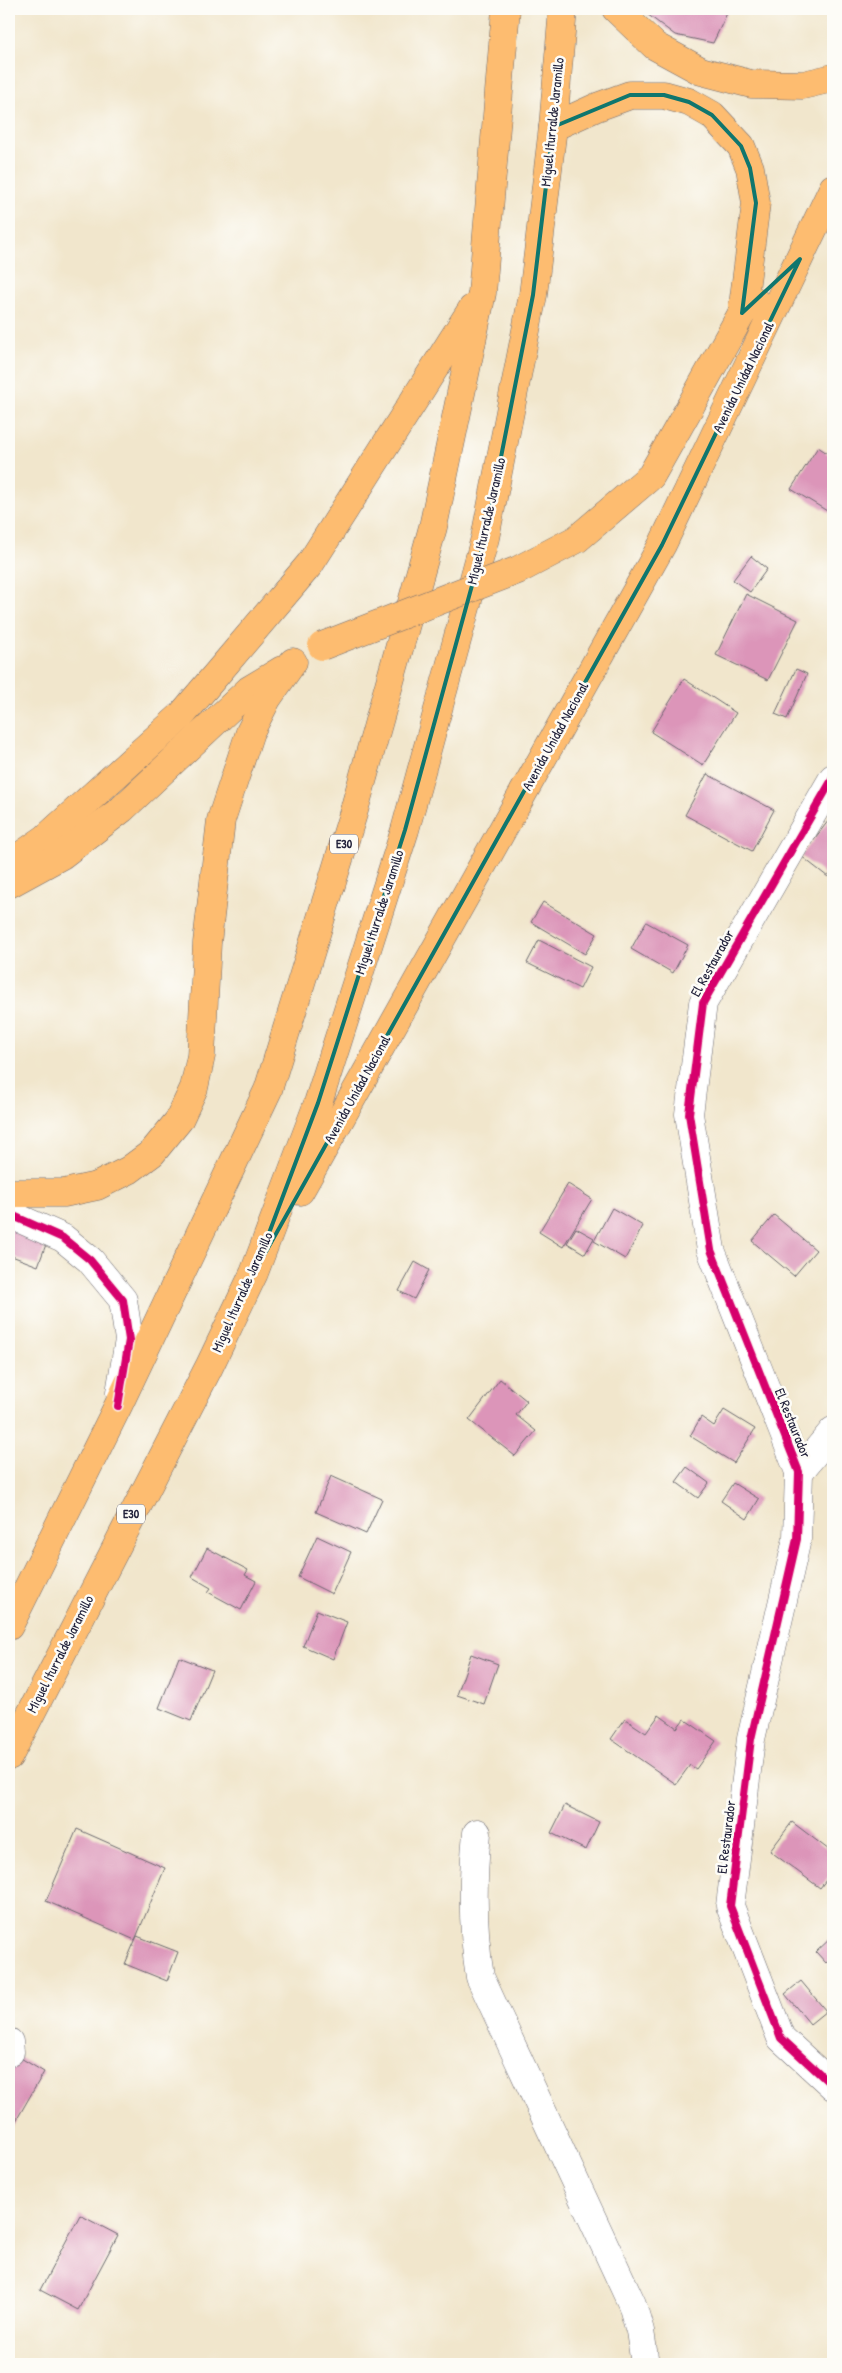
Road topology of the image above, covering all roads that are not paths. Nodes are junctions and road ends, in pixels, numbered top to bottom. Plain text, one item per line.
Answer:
1 (506, 9) edge
2 (563, 9) edge
3 (616, 9) edge
4 (833, 78) edge
5 (553, 128) junction
6 (833, 188) edge
7 (800, 259) junction
8 (482, 293) junction
9 (742, 313) junction
10 (294, 662) junction
11 (833, 778) edge
12 (9, 864) edge
13 (9, 884) edge
14 (9, 1193) edge
15 (9, 1214) edge
16 (254, 1273) junction
17 (118, 1406) junction
18 (833, 1431) edge
19 (798, 1472) junction
20 (9, 1626) edge
21 (9, 1756) edge
22 (477, 1834) dead end
23 (833, 2086) edge
24 (645, 2364) edge

1 - 8 main road, E30
2 - 5 main road, Miguel Iturralde Jaramillo / E30
3 - 4 main road
5 - 9 main road
5 - 16 main road, Miguel Iturralde Jaramillo / E30
6 - 7 main road, Avenida Unidad Nacional
7 - 9 main road
7 - 16 main road, Avenida Unidad Nacional
8 - 12 main road
8 - 17 main road, E30
9 - 10 main road, bridge
10 - 13 main road
10 - 14 main road
11 - 19 street, El Restaurador
15 - 17 street
16 - 21 main road, Miguel Iturralde Jaramillo / E30
17 - 20 main road, E30
18 - 19 street
19 - 23 street, El Restaurador
22 - 24 street

